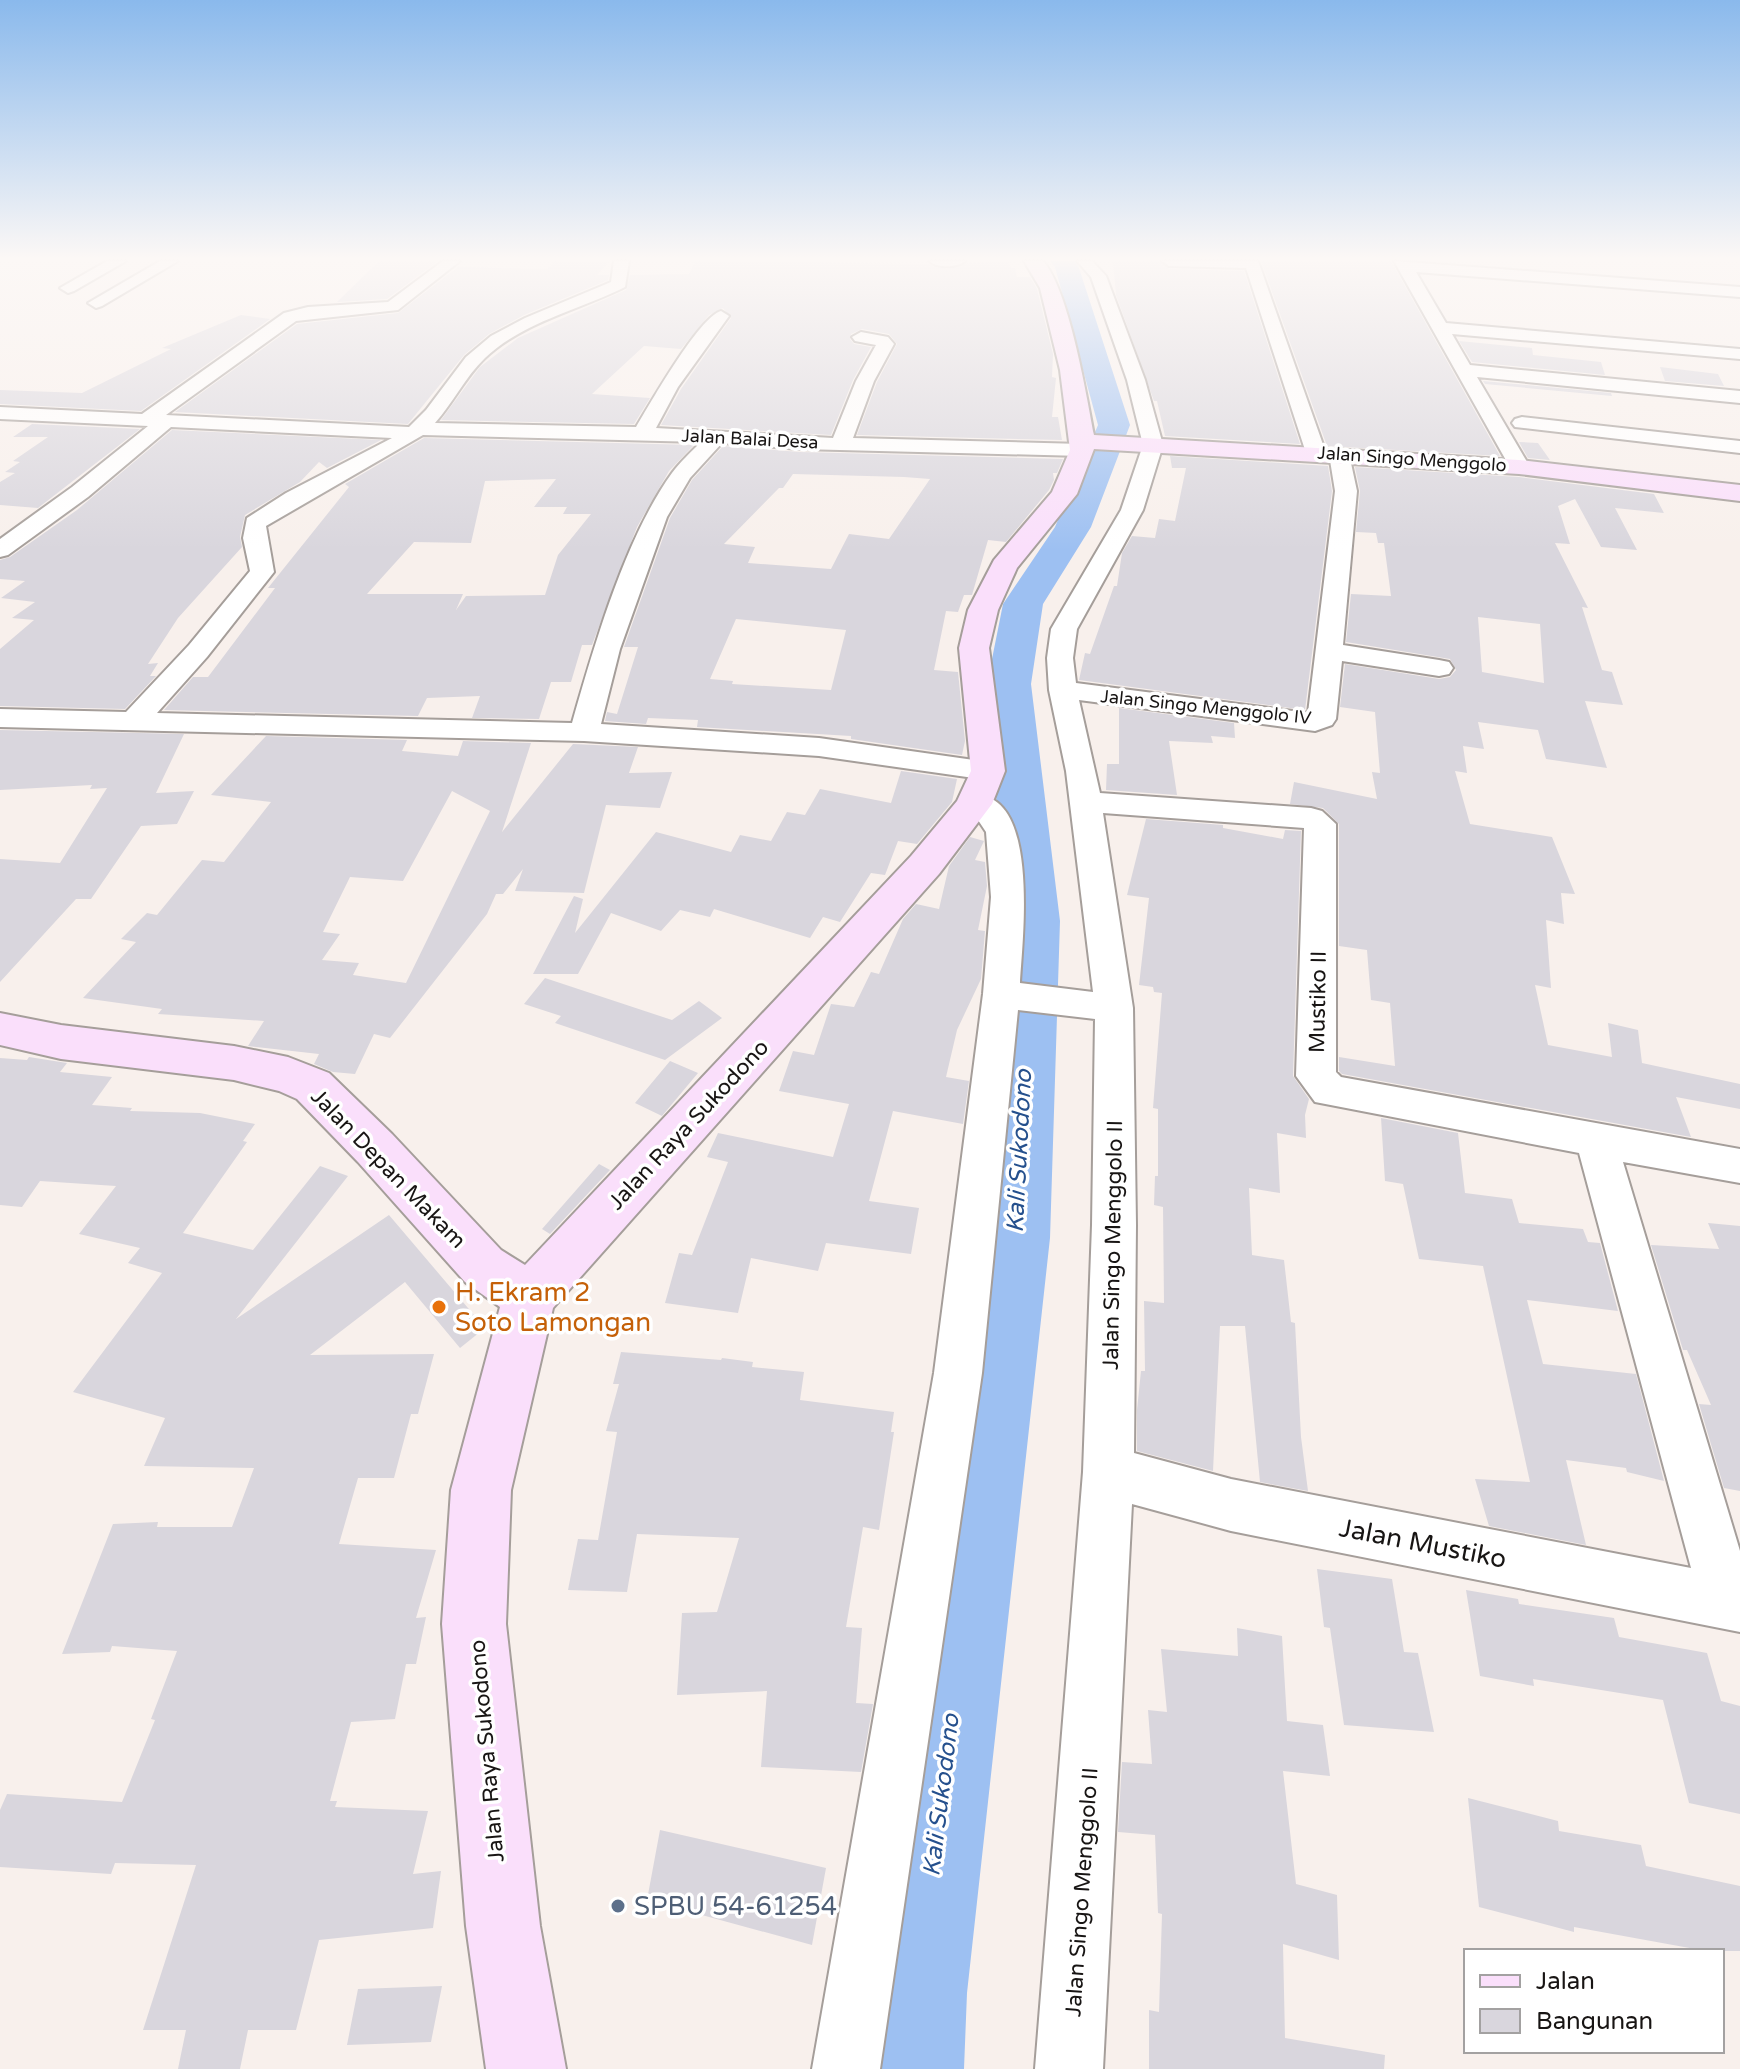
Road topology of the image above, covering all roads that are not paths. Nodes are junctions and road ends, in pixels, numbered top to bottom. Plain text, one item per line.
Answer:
1 (238, 358) edge
2 (476, 358) edge
3 (689, 358) edge
4 (878, 358) edge
5 (1068, 358) edge
6 (1127, 358) edge
7 (1290, 358) edge
8 (1457, 358) edge
9 (1568, 358) edge
10 (1684, 368) dead end
11 (1465, 370) junction
12 (1740, 397) edge
13 (0, 413) edge
14 (156, 421) junction
15 (1522, 423) dead end
16 (416, 431) junction
17 (643, 433) junction
18 (717, 437) junction
19 (841, 444) junction
20 (1085, 444) junction
21 (1146, 444) junction
22 (1740, 447) edge
23 (1327, 453) junction
24 (1519, 467) junction
25 (1740, 493) edge
26 (0, 550) edge
27 (1329, 651) junction
28 (1439, 668) dead end
29 (1063, 690) junction
30 (0, 718) edge
31 (133, 722) junction
32 (584, 732) junction
33 (981, 787) junction
34 (1084, 802) junction
35 (1004, 994) junction
36 (1108, 1007) junction
37 (0, 1029) edge
38 (1596, 1139) junction
39 (1740, 1166) edge
40 (529, 1297) junction
41 (1108, 1472) junction
42 (1734, 1604) edge
43 (526, 2069) edge
44 (846, 2069) edge
45 (1069, 2069) edge

1 - 14 street
2 - 16 street
3 - 17 street
4 - 19 street
5 - 20 main road
6 - 21 street
7 - 23 street, Jalan Singo Menggolo IV
8 - 11 street
9 - 10 street
11 - 12 street
11 - 24 street
13 - 14 street, Jalan Balai Desa
14 - 16 street, Jalan Balai Desa
14 - 26 street
15 - 22 street
16 - 17 street, Jalan Balai Desa
16 - 31 street
17 - 18 street, Jalan Balai Desa
18 - 19 street, Jalan Balai Desa
18 - 32 street
19 - 20 street, Jalan Balai Desa
20 - 21 main road, Jalan Singo Menggolo
20 - 33 main road
21 - 23 main road, Jalan Singo Menggolo
21 - 29 street, Jalan Singo Menggolo II
23 - 24 main road, Jalan Singo Menggolo
23 - 27 street, Jalan Singo Menggolo IV
24 - 25 main road, Jalan Singo Menggolo
27 - 28 street
27 - 29 street, Jalan Singo Menggolo IV
29 - 34 street, Jalan Singo Menggolo II
30 - 31 street
31 - 32 street
32 - 33 street
33 - 35 street
33 - 40 main road, Jalan Raya Sukodono
34 - 36 street, Jalan Singo Menggolo II
34 - 38 street, Mustiko II
35 - 36 street
35 - 44 street
36 - 41 street, Jalan Singo Menggolo II
37 - 40 main road, Jalan Depan Makam
38 - 39 street, Mustiko II
38 - 42 street
40 - 43 main road, Jalan Raya Sukodono
41 - 42 street, Jalan Mustiko
41 - 45 street, Jalan Singo Menggolo II

